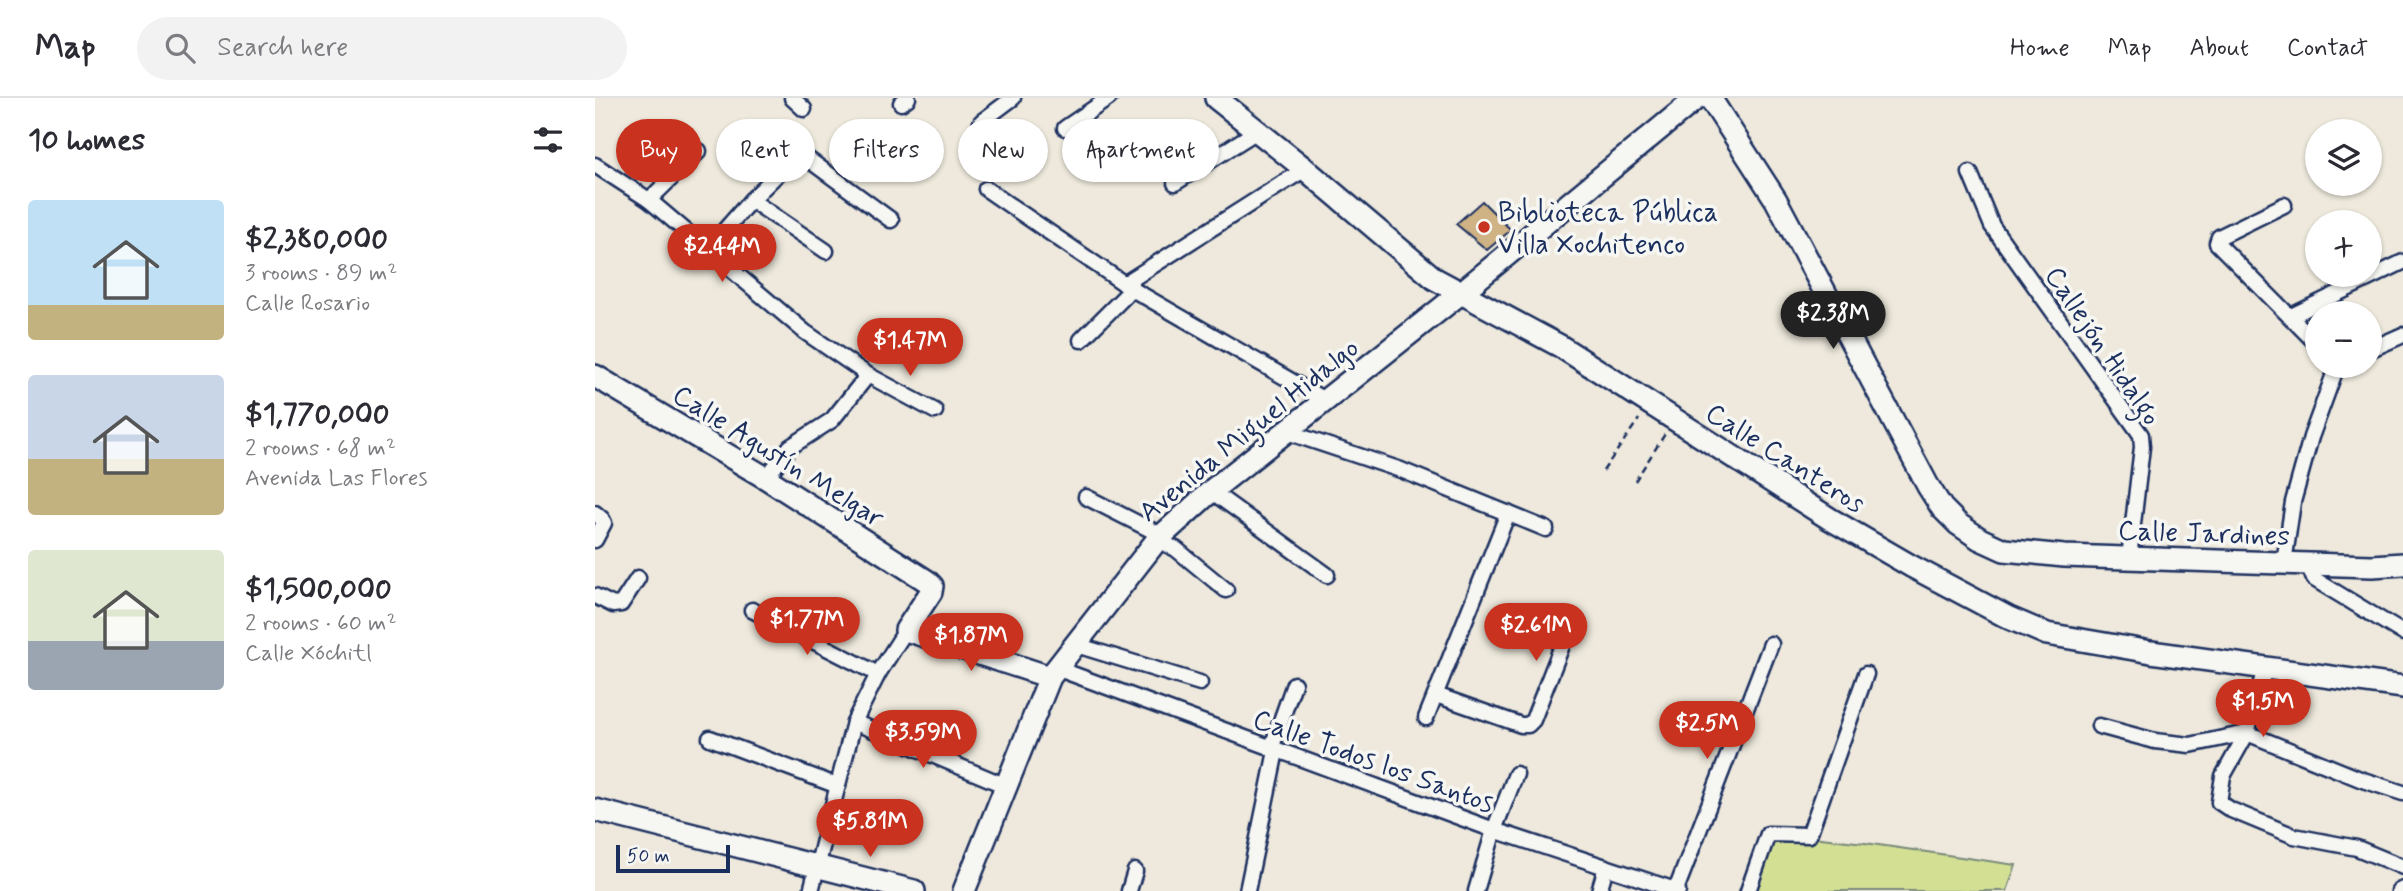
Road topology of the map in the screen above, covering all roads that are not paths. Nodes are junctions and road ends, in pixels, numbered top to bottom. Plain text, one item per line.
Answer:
1 (792, 98) edge
2 (1013, 98) edge
3 (1109, 98) edge
4 (1216, 98) edge
5 (1697, 98) edge
6 (1710, 98) edge
7 (804, 109) dead end
8 (985, 119) edge
9 (1078, 119) edge
10 (1257, 131) junction
11 (595, 164) edge
12 (1305, 169) junction
13 (1970, 173) dead end
14 (667, 182) edge
15 (1175, 183) dead end
16 (986, 189) dead end
17 (649, 200) junction
18 (751, 200) junction
19 (2284, 205) dead end
20 (891, 220) dead end
21 (708, 249) junction
22 (826, 251) dead end
23 (2403, 262) edge
24 (1128, 287) junction
25 (1462, 292) junction
26 (2291, 316) junction
27 (2305, 331) edge
28 (2403, 335) edge
29 (1080, 340) dead end
30 (2382, 344) edge
31 (868, 375) junction
32 (595, 376) edge
33 (2333, 378) edge
34 (1326, 401) junction
35 (935, 411) dead end
36 (1287, 432) junction
37 (766, 478) junction
38 (1211, 491) junction
39 (1086, 497) dead end
40 (595, 513) edge
41 (1508, 513) junction
42 (1546, 529) dead end
43 (1159, 537) junction
44 (595, 540) edge
45 (2129, 558) junction
46 (2284, 563) junction
47 (2308, 564) junction
48 (2403, 564) edge
49 (1327, 575) dead end
50 (638, 578) dead end
51 (1226, 590) dead end
52 (595, 596) edge
53 (752, 610) dead end
54 (1571, 620) dead end
55 (906, 630) junction
56 (2403, 633) edge
57 (1073, 644) junction
58 (1771, 644) dead end
59 (2266, 668) junction
60 (1053, 672) junction
61 (878, 674) junction
62 (1866, 674) dead end
63 (1200, 683) dead end
64 (1294, 684) dead end
65 (2403, 687) edge
66 (1436, 695) junction
67 (1426, 718) dead end
68 (854, 722) junction
69 (2099, 726) dead end
70 (2246, 733) junction
71 (710, 738) dead end
72 (1274, 750) junction
73 (1516, 774) dead end
74 (838, 786) junction
75 (1006, 786) junction
76 (2403, 793) edge
77 (595, 810) edge
78 (1494, 830) junction
79 (816, 867) junction
80 (1606, 867) junction
81 (2403, 867) edge
82 (1135, 871) dead end
83 (811, 891) edge
84 (914, 891) edge
85 (964, 891) edge
86 (1129, 891) edge
87 (1241, 891) edge
88 (1247, 891) edge
89 (1476, 891) edge
90 (1599, 891) edge
91 (1677, 891) edge
92 (1748, 891) edge

1 - 7 street
2 - 8 street
3 - 9 street
4 - 10 street, Calle Canteros
5 - 25 street, Avenida Miguel Hidalgo
6 - 45 street, Calle Jardines
10 - 12 street, Calle Canteros
10 - 15 street
11 - 17 street
12 - 24 street
12 - 25 street, Calle Canteros
13 - 45 street, Callejón Hidalgo
14 - 17 street
16 - 24 street
17 - 21 street
18 - 20 street
18 - 21 street
18 - 22 street
19 - 26 street
21 - 31 street
23 - 26 street
24 - 29 street
24 - 34 street
25 - 34 street, Avenida Miguel Hidalgo
25 - 59 street, Calle Canteros
26 - 27 street
28 - 30 street
31 - 35 street
31 - 37 street
32 - 37 street, Calle Agustín Melgar
33 - 46 street
34 - 36 street, Avenida Miguel Hidalgo
36 - 38 street, Avenida Miguel Hidalgo
36 - 41 street
37 - 55 street, Calle Agustín Melgar
38 - 43 street, Avenida Miguel Hidalgo
38 - 49 street
39 - 43 street
40 - 44 street
41 - 42 street
41 - 66 street
43 - 51 street
43 - 57 street, Avenida Miguel Hidalgo
45 - 46 street, Calle Jardines
46 - 47 street, Calle Jardines
47 - 48 street, Calle Jardines
47 - 56 street
50 - 52 street
53 - 61 street
54 - 66 street
55 - 60 street
55 - 61 street
57 - 60 street, Avenida Miguel Hidalgo
57 - 63 street
58 - 91 street
59 - 65 street, Calle Canteros
59 - 70 street
60 - 72 street, Calle Todos los Santos
60 - 75 street, Avenida Miguel Hidalgo
61 - 68 street
62 - 92 street
64 - 72 street
66 - 67 street
68 - 74 street
68 - 75 street
69 - 70 street
70 - 76 street
70 - 81 street
71 - 74 street
72 - 78 street, Calle Todos los Santos
72 - 88 street
73 - 78 street
74 - 79 street
75 - 85 street, Avenida Miguel Hidalgo
77 - 79 street
78 - 80 street, Calle Todos los Santos
78 - 89 street
79 - 83 street
79 - 84 street
80 - 90 street
80 - 91 street, Calle Todos los Santos
82 - 86 street
87 - 88 street

